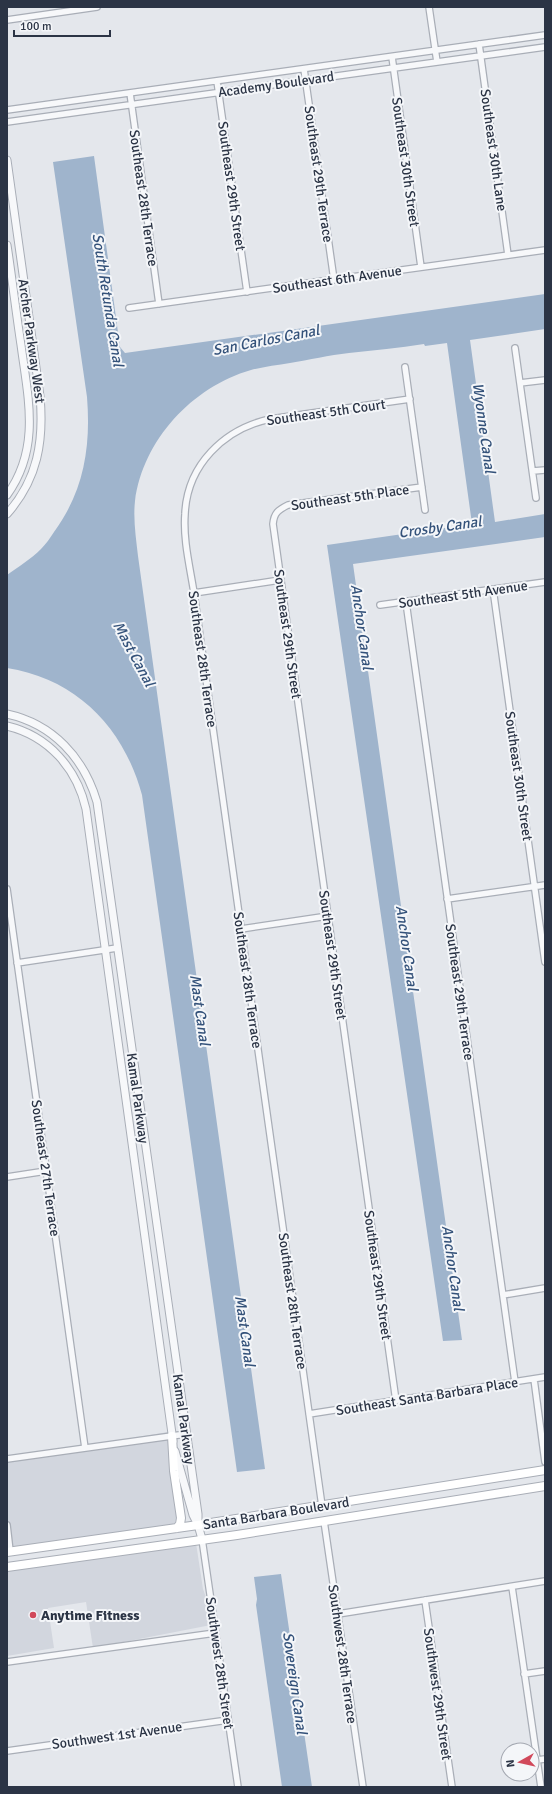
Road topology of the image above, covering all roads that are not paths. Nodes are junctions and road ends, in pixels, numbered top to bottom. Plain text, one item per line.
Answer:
1 (97, 7) edge
2 (429, 7) edge
3 (7, 20) edge
4 (545, 35) edge
5 (479, 44) junction
6 (545, 47) edge
7 (435, 50) junction
8 (392, 56) junction
9 (480, 56) junction
10 (437, 62) junction
11 (393, 68) junction
12 (304, 69) junction
13 (306, 80) junction
14 (217, 81) junction
15 (218, 92) junction
16 (130, 93) junction
17 (131, 105) junction
18 (7, 110) edge
19 (7, 122) edge
20 (7, 160) edge
21 (7, 245) edge
22 (545, 250) edge
23 (508, 255) junction
24 (421, 267) junction
25 (334, 280) junction
26 (247, 292) junction
27 (159, 304) junction
28 (129, 308) dead end
29 (515, 348) dead end
30 (405, 367) dead end
31 (545, 380) edge
32 (520, 383) junction
33 (410, 399) junction
34 (206, 458) joint
35 (545, 470) edge
36 (532, 471) junction
37 (422, 487) junction
38 (7, 495) edge
39 (536, 498) dead end
40 (278, 510) joint
41 (425, 510) dead end
42 (7, 514) edge
43 (280, 580) junction
44 (545, 582) edge
45 (492, 589) junction
46 (194, 593) junction
47 (406, 602) junction
48 (380, 605) dead end
49 (7, 714) edge
50 (7, 726) edge
51 (545, 885) edge
52 (534, 887) junction
53 (7, 889) edge
54 (447, 899) junction
55 (328, 916) junction
56 (241, 928) junction
57 (117, 948) junction
58 (106, 950) junction
59 (545, 962) edge
60 (17, 963) junction
61 (46, 1171) junction
62 (7, 1177) edge
63 (545, 1288) edge
64 (503, 1295) junction
65 (545, 1377) edge
66 (534, 1379) junction
67 (515, 1382) junction
68 (396, 1401) junction
69 (309, 1414) junction
70 (186, 1434) junction
71 (172, 1436) junction
72 (85, 1448) junction
73 (7, 1459) edge
74 (545, 1462) edge
75 (545, 1470) edge
76 (545, 1486) edge
77 (322, 1506) junction
78 (324, 1521) junction
79 (7, 1525) edge
80 (198, 1525) junction
81 (177, 1528) junction
82 (202, 1540) junction
83 (9, 1551) edge
84 (7, 1567) edge
85 (545, 1581) edge
86 (512, 1587) junction
87 (425, 1600) junction
88 (338, 1614) junction
89 (215, 1633) junction
90 (7, 1662) edge
91 (545, 1670) edge
92 (524, 1674) junction
93 (228, 1720) junction
94 (534, 1742) edge
95 (7, 1751) edge
96 (238, 1787) edge
97 (363, 1787) edge
98 (452, 1787) edge

1 - 3 street
2 - 7 street
4 - 5 street, Academy Boulevard
5 - 7 street, Academy Boulevard
5 - 9 street, Southeast 30th Lane
6 - 9 street, Academy Boulevard
7 - 8 street, Academy Boulevard
7 - 10 street
8 - 11 street, Southeast 30th Street
8 - 12 street, Academy Boulevard
9 - 10 street, Academy Boulevard
9 - 23 street, Southeast 30th Lane
10 - 11 street, Academy Boulevard
11 - 13 street, Academy Boulevard
11 - 24 street, Southeast 30th Street
12 - 13 street, Southeast 29th Terrace
12 - 14 street, Academy Boulevard
13 - 15 street, Academy Boulevard
13 - 25 street, Southeast 29th Terrace
14 - 15 street, Southeast 29th Street
14 - 16 street, Academy Boulevard
15 - 17 street, Academy Boulevard
15 - 26 street, Southeast 29th Street
16 - 17 street, Southeast 28th Terrace
16 - 18 street, Academy Boulevard
17 - 19 street, Academy Boulevard
17 - 27 street, Southeast 28th Terrace
20 - 42 street, Archer Parkway West
21 - 38 street, Archer Parkway West
22 - 23 street, Southeast 6th Avenue
23 - 24 street, Southeast 6th Avenue
24 - 25 street, Southeast 6th Avenue
25 - 26 street, Southeast 6th Avenue
26 - 27 street, Southeast 6th Avenue
27 - 28 street, Southeast 6th Avenue
29 - 32 street
30 - 33 street
31 - 32 street
32 - 36 street
33 - 34 street, Southeast 5th Court
33 - 37 street
34 - 46 street, Southeast 28th Terrace
35 - 36 street
36 - 39 street
37 - 40 street, Southeast 5th Place
37 - 41 street
40 - 43 street, Southeast 29th Street
43 - 46 street
43 - 55 street, Southeast 29th Street
44 - 45 street, Southeast 5th Avenue
45 - 47 street, Southeast 5th Avenue
45 - 52 street, Southeast 30th Street
46 - 56 street, Southeast 28th Terrace
47 - 48 street, Southeast 5th Avenue
47 - 54 street, Southeast 29th Terrace
49 - 57 street, Kamal Parkway
50 - 58 street, Kamal Parkway
51 - 52 street
52 - 54 street
52 - 59 street, Southeast 30th Street
53 - 60 street, Southeast 27th Terrace
54 - 64 street, Southeast 29th Terrace
55 - 56 street
55 - 68 street, Southeast 29th Street
56 - 69 street, Southeast 28th Terrace
57 - 58 street
57 - 70 street, Kamal Parkway
58 - 60 street
58 - 71 street, Kamal Parkway
60 - 61 street, Southeast 27th Terrace
61 - 62 street
61 - 72 street, Southeast 27th Terrace
63 - 64 street
64 - 67 street, Southeast 29th Terrace
65 - 66 street, Southeast Santa Barbara Place
66 - 67 street, Southeast Santa Barbara Place
66 - 74 street
67 - 68 street, Southeast Santa Barbara Place
68 - 69 street, Southeast Santa Barbara Place
69 - 77 street, Southeast 28th Terrace
70 - 71 street
70 - 80 street, Kamal Parkway
71 - 72 street
71 - 80 street, Kamal Parkway
71 - 81 main road
72 - 73 street
75 - 77 main road, Santa Barbara Boulevard
76 - 78 main road, Santa Barbara Boulevard
77 - 80 main road, Santa Barbara Boulevard
78 - 82 main road, Santa Barbara Boulevard
78 - 88 street, Southwest 28th Terrace
79 - 83 street
80 - 81 main road, Santa Barbara Boulevard
80 - 82 street, Kamal Parkway
81 - 83 main road, Santa Barbara Boulevard
82 - 84 main road, Santa Barbara Boulevard
82 - 89 street, Southwest 28th Street
85 - 86 street
86 - 87 street
86 - 92 street
87 - 88 street
87 - 98 street, Southwest 29th Street
88 - 97 street, Southwest 28th Terrace
89 - 90 street
89 - 93 street, Southwest 28th Street
91 - 92 street
92 - 94 street
93 - 95 street, Southwest 1st Avenue
93 - 96 street, Southwest 28th Street

